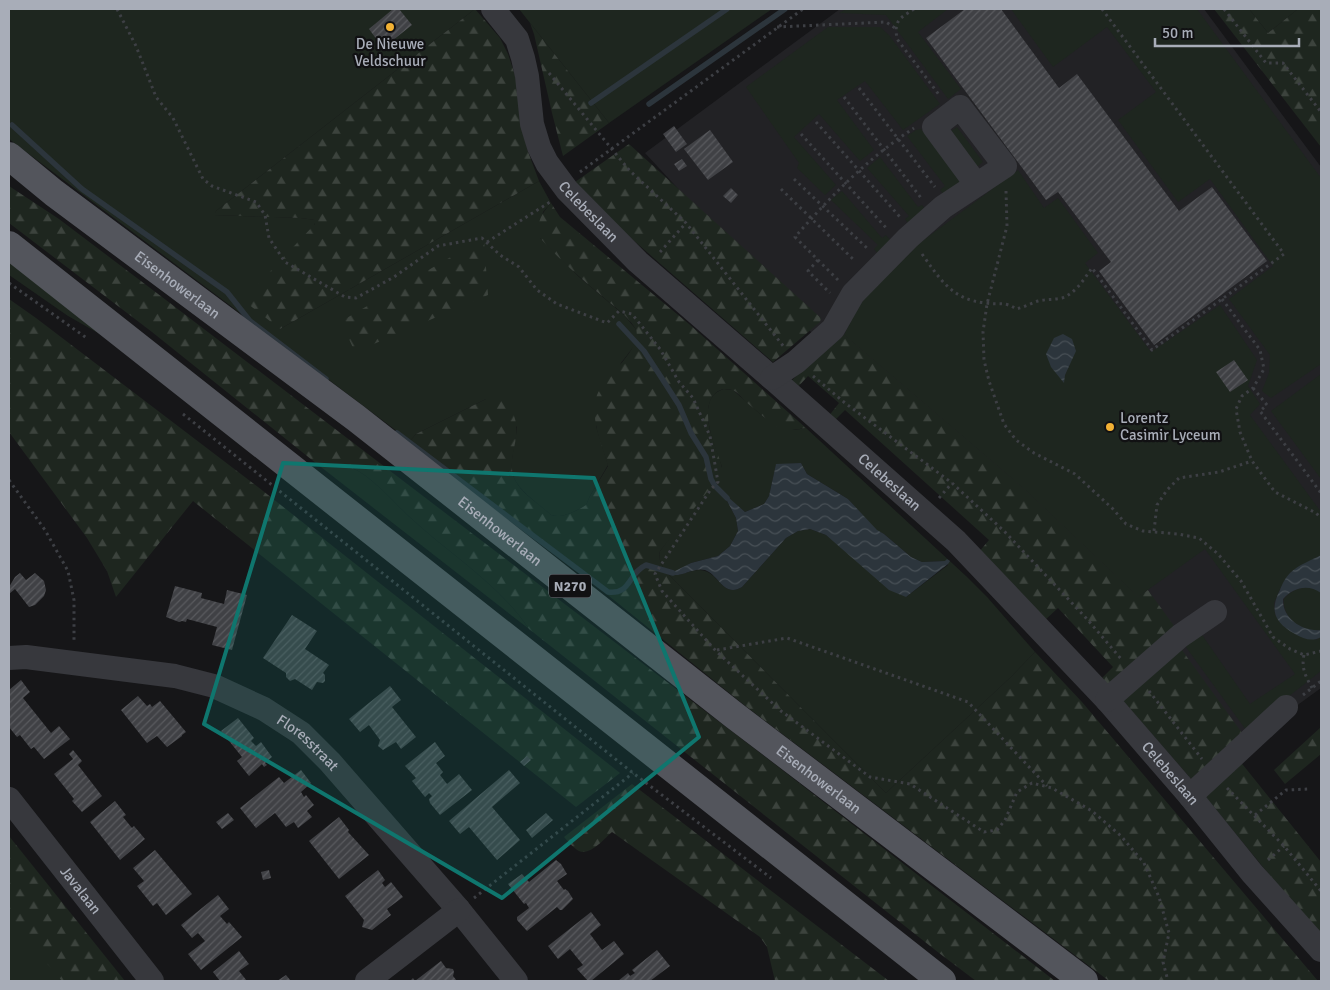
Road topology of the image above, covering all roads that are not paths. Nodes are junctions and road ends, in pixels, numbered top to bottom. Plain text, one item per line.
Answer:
1 (493, 9) edge
2 (9, 156) edge
3 (976, 184) junction
4 (9, 245) edge
5 (772, 378) junction
6 (1215, 612) dead end
7 (9, 658) edge
8 (1107, 700) junction
9 (1286, 707) dead end
10 (1190, 796) junction
11 (9, 799) edge
12 (459, 910) junction
13 (1321, 950) edge
14 (152, 981) edge
15 (367, 981) edge
16 (516, 981) edge
17 (942, 981) edge
18 (1084, 981) edge

1 - 5 street, Celebeslaan
2 - 18 main road, Eisenhowerlaan / N270
3 - 3 street
3 - 5 street
4 - 17 main road
5 - 8 street, Celebeslaan
6 - 8 street
7 - 12 street, Floresstraat
8 - 10 street, Celebeslaan
9 - 10 street
10 - 13 street, Celebeslaan
11 - 14 street, Javalaan
12 - 15 street
12 - 16 street, Floresstraat

